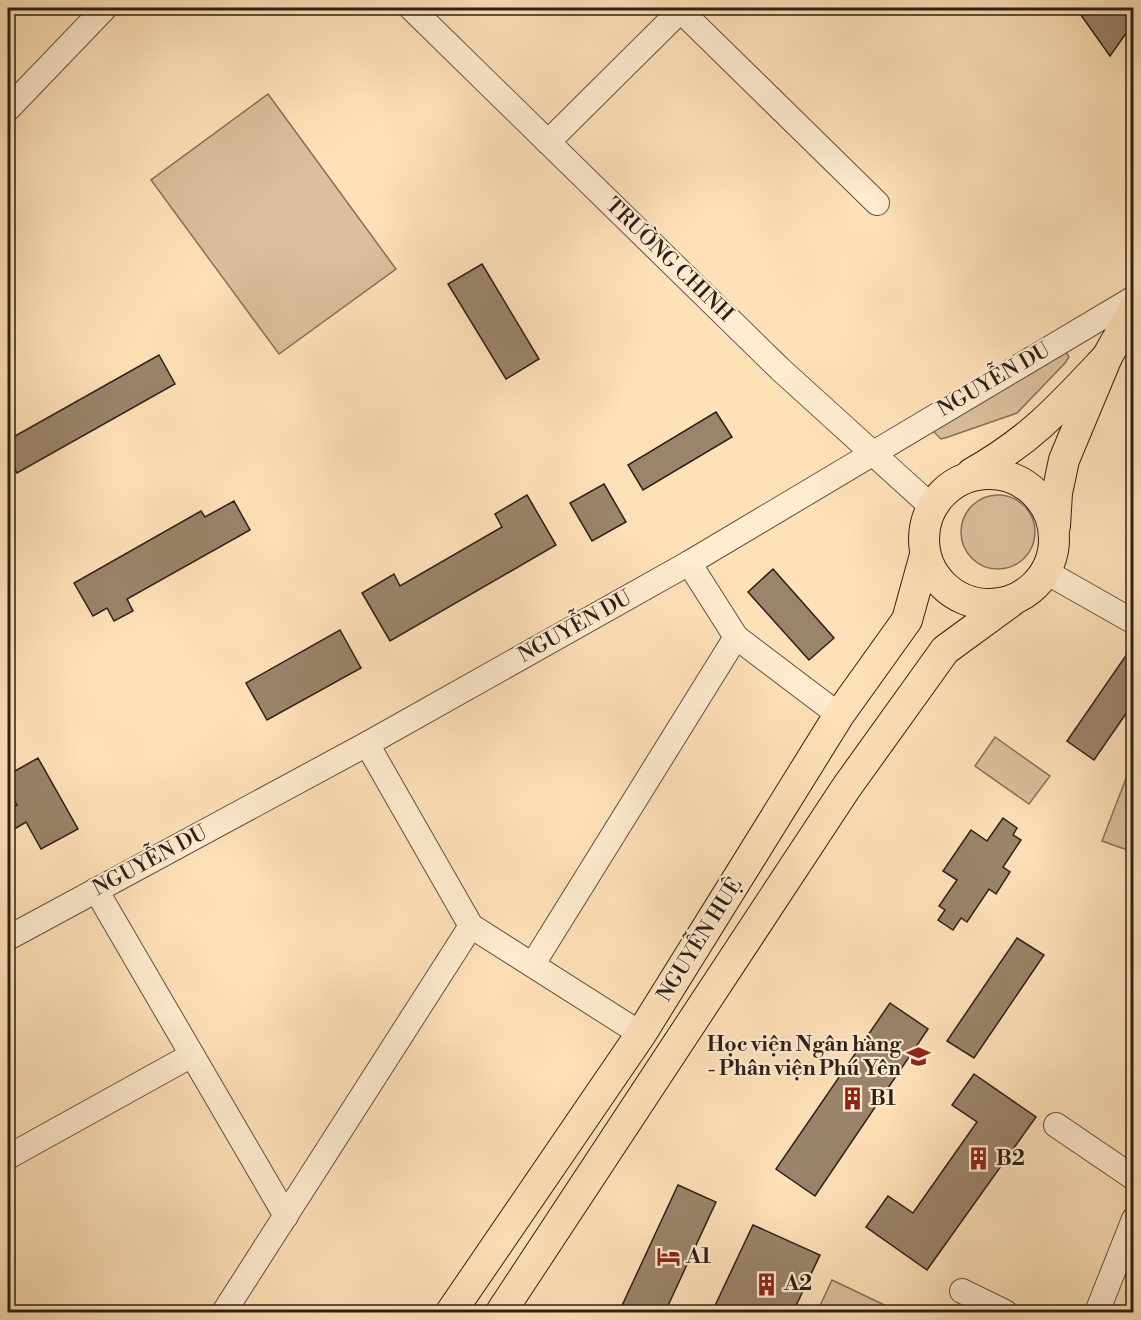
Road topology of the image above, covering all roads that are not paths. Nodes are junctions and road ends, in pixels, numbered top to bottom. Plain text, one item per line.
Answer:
1 (105, 8) edge
2 (411, 8) edge
3 (679, 9) edge
4 (8, 109) edge
5 (548, 142) junction
6 (877, 203) dead end
7 (1134, 298) edge
8 (1134, 309) edge
9 (1107, 357) junction
10 (871, 452) junction
11 (963, 479) junction
12 (932, 507) junction
13 (1055, 532) junction
14 (925, 555) junction
15 (689, 563) junction
16 (1046, 572) junction
17 (1012, 601) junction
18 (1134, 622) edge
19 (736, 637) junction
20 (839, 715) junction
21 (367, 744) junction
22 (807, 768) junction
23 (846, 788) junction
24 (96, 890) junction
25 (471, 926) junction
26 (8, 938) edge
27 (533, 964) junction
28 (641, 1034) junction
29 (671, 1053) junction
30 (192, 1055) junction
31 (1056, 1125) dead end
32 (8, 1157) edge
33 (1134, 1178) edge
34 (286, 1216) junction
35 (1134, 1219) edge
36 (962, 1291) dead end
37 (458, 1303) edge
38 (224, 1312) edge
39 (494, 1312) edge
40 (501, 1312) edge
41 (1005, 1312) edge
42 (1097, 1312) edge

1 - 4 street
2 - 5 street, TRƯỜNG CHINH
3 - 5 street
3 - 6 street
5 - 10 street, TRƯỜNG CHINH
7 - 10 street, NGUYỄN DU
8 - 9 main road
9 - 11 main road
9 - 13 main road
10 - 12 street, TRƯỜNG CHINH
10 - 15 street, NGUYỄN DU
11 - 12 main road
11 - 13 main road
12 - 14 main road
13 - 16 main road
14 - 17 main road
14 - 20 main road, NGUYỄN HUỆ
15 - 19 street
15 - 21 street, NGUYỄN DU
16 - 17 main road
16 - 18 street
17 - 23 main road, NGUYỄN HUỆ
19 - 20 street
19 - 27 street
20 - 22 main road, NGUYỄN HUỆ
21 - 24 street, NGUYỄN DU
21 - 25 street
22 - 23 main road
22 - 28 main road, NGUYỄN HUỆ
23 - 29 main road, NGUYỄN HUỆ
24 - 26 street, NGUYỄN DU
24 - 30 street
25 - 27 street
25 - 34 street
27 - 28 street
28 - 29 main road
28 - 37 main road, NGUYỄN HUỆ
29 - 40 main road, NGUYỄN HUỆ
30 - 32 street
30 - 34 street
31 - 33 street
34 - 38 street
35 - 42 street
36 - 41 street
37 - 39 main road

